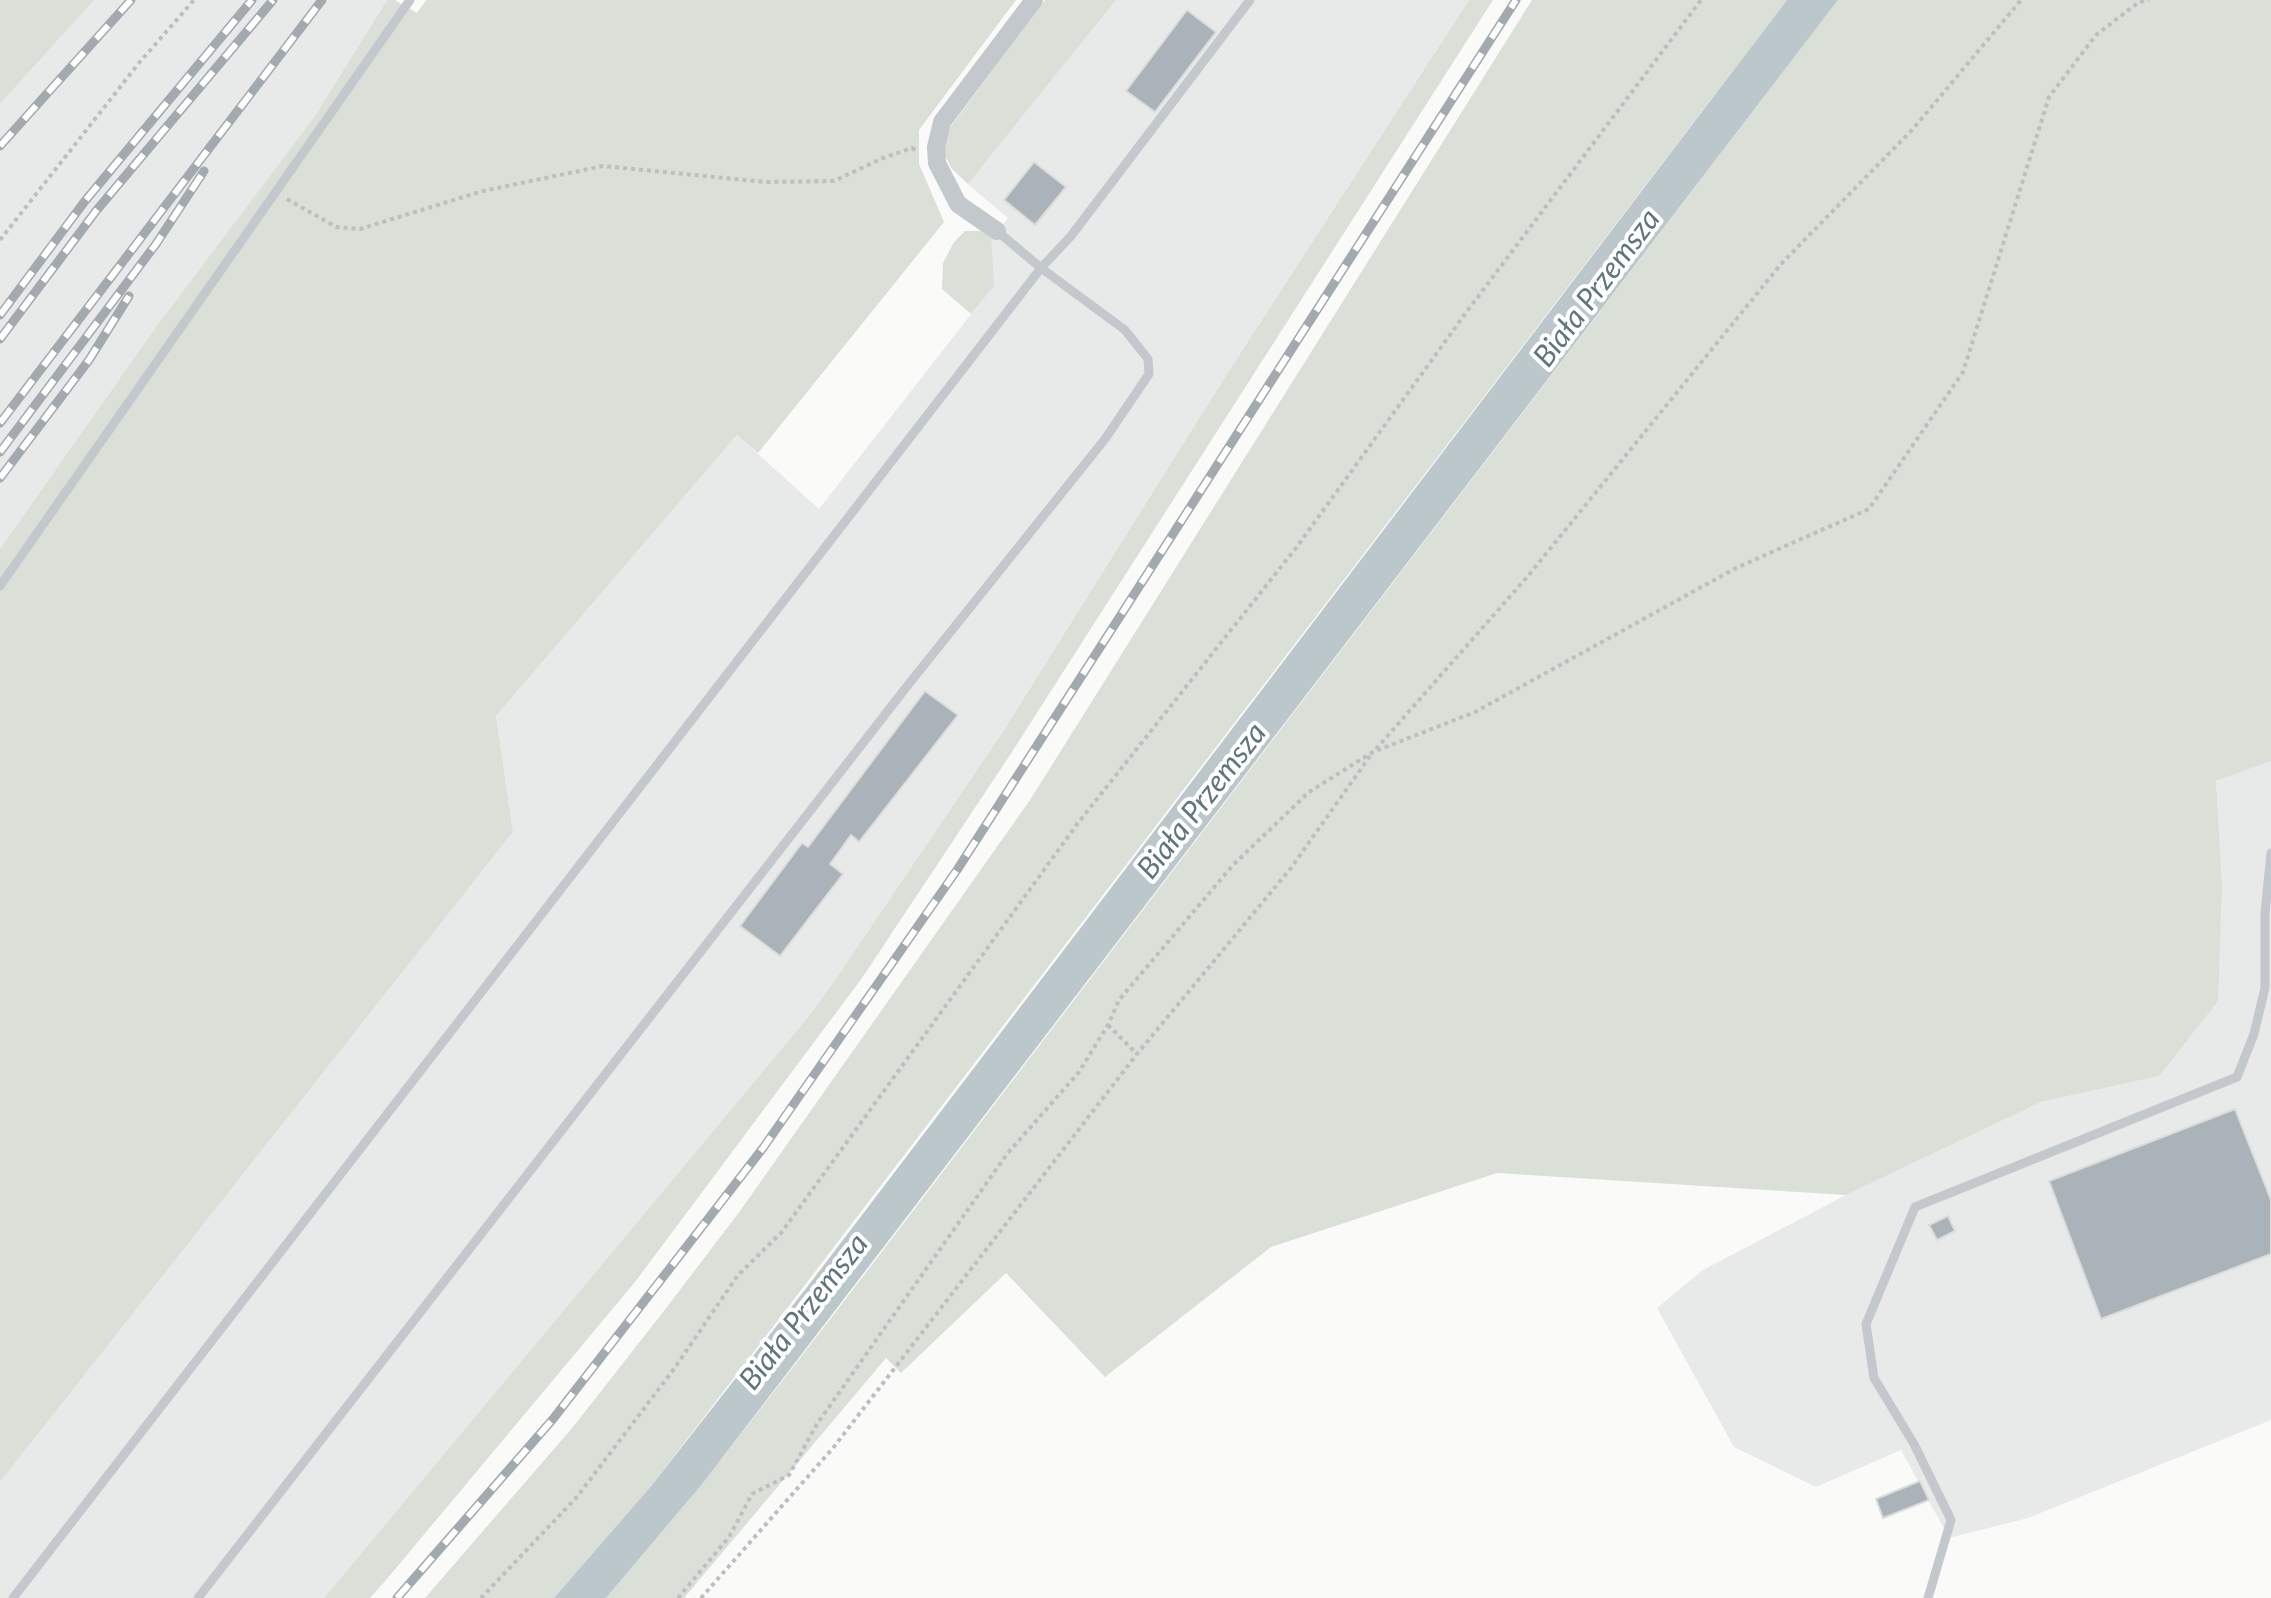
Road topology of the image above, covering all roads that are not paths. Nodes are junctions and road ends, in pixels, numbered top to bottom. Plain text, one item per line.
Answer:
1 (410, 0) edge
2 (1034, 0) edge
3 (1250, 0) edge
4 (997, 231) joint
5 (1041, 268) junction
6 (0, 586) edge
7 (2271, 853) edge
8 (2268, 913) edge
9 (13, 1598) edge
10 (198, 1598) edge
11 (1928, 1598) edge

1 - 6 lane
2 - 4 street
3 - 5 lane
4 - 5 lane
5 - 9 lane
5 - 10 lane
7 - 8 lane
8 - 11 lane

